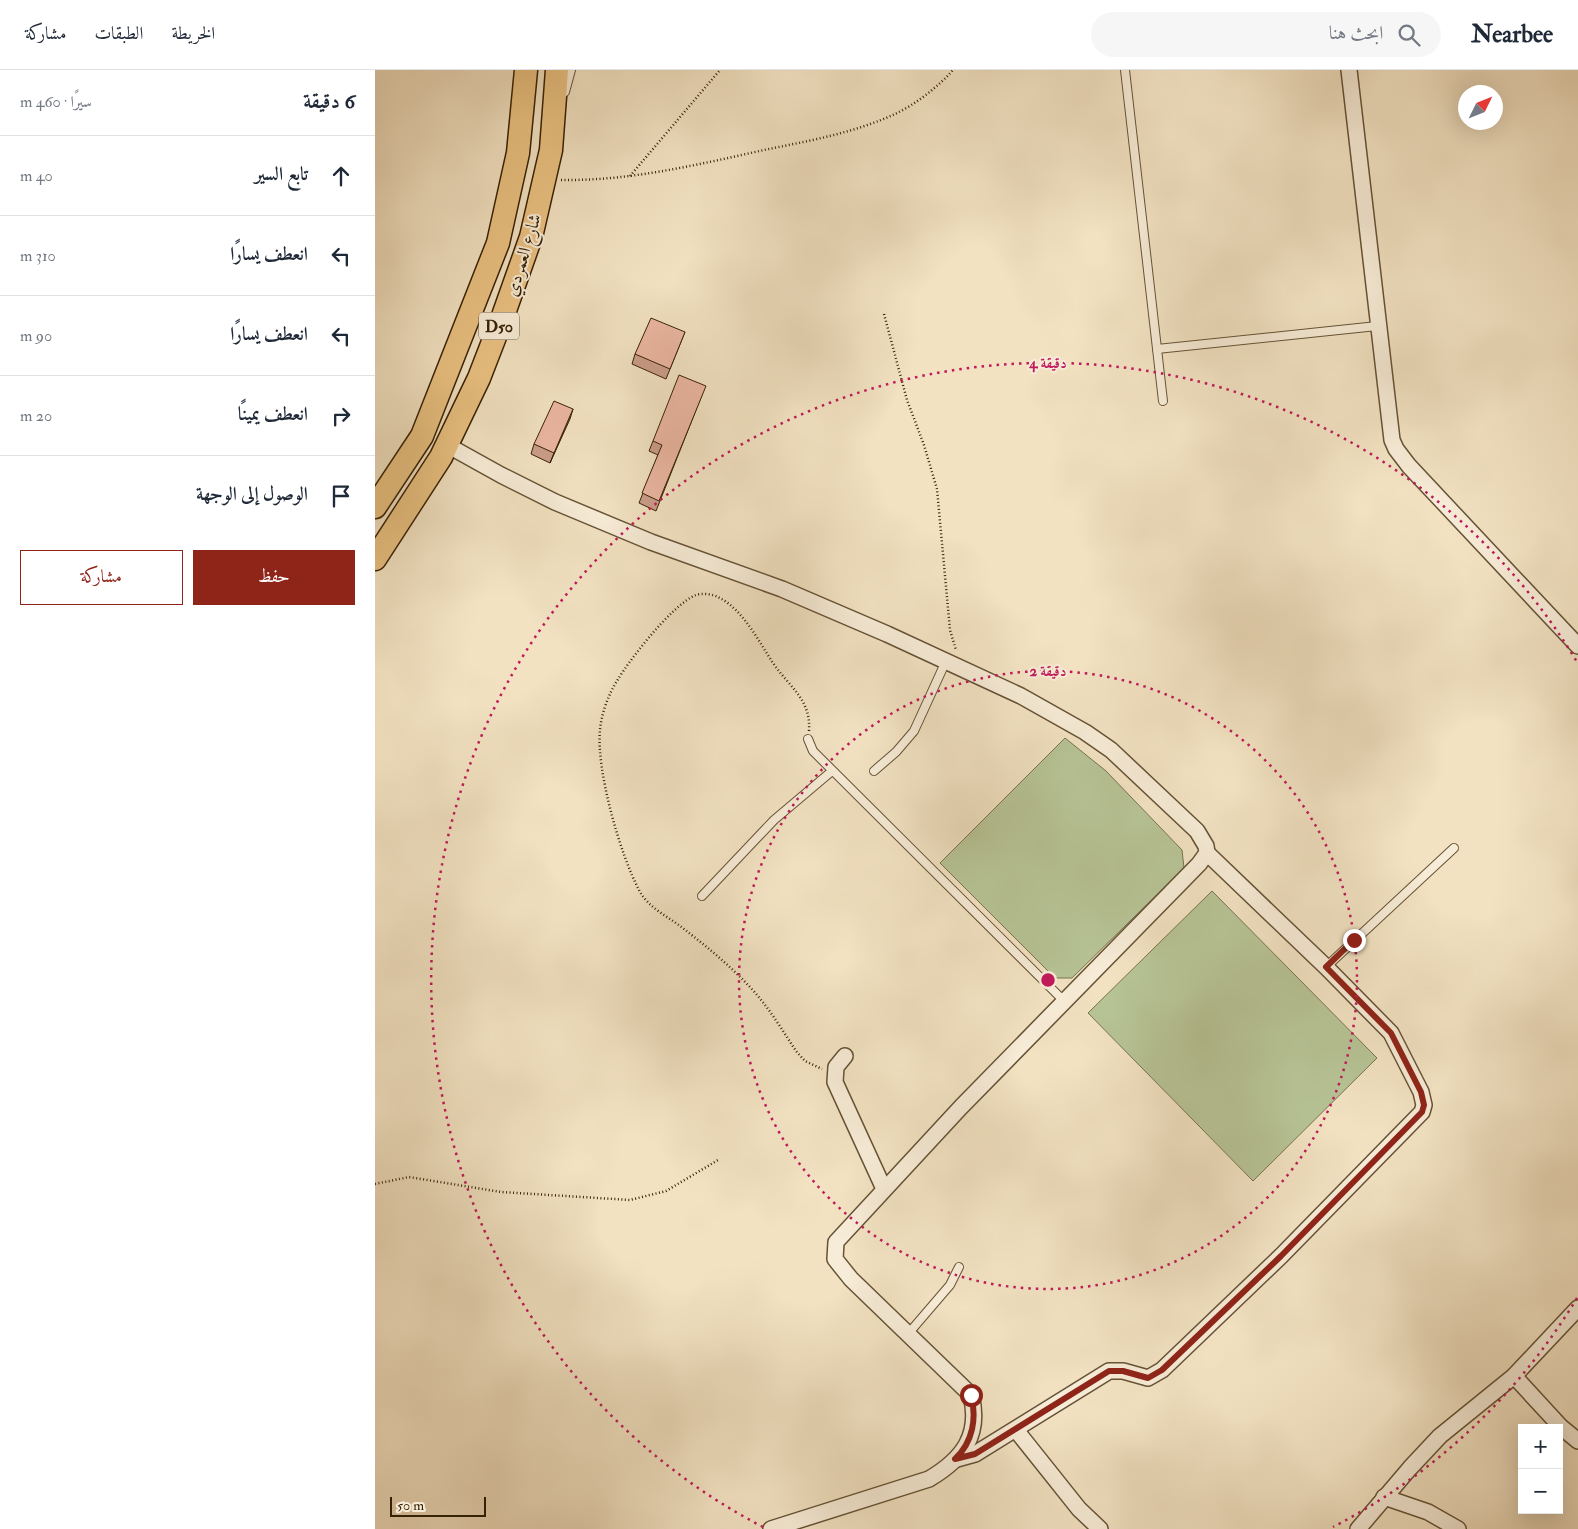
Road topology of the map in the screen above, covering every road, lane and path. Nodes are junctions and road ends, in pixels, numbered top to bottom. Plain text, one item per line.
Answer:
1 (526, 70) edge
2 (557, 70) edge
3 (571, 70) edge
4 (720, 70) edge
5 (953, 70) edge
6 (1125, 70) edge
7 (1349, 70) edge
8 (551, 150) junction
9 (629, 177) junction
10 (544, 180) junction
11 (885, 314) dead end
12 (1377, 326) junction
13 (1157, 350) junction
14 (1163, 401) dead end
15 (447, 445) junction
16 (375, 507) edge
17 (375, 559) edge
18 (1578, 646) edge
19 (946, 661) junction
20 (966, 670) junction
21 (808, 739) joint
22 (874, 770) dead end
23 (832, 771) junction
24 (1454, 848) dead end
25 (1207, 853) junction
26 (702, 896) dead end
27 (1326, 967) junction
28 (1064, 1001) junction
29 (845, 1056) dead end
30 (835, 1074) junction
31 (718, 1160) dead end
32 (375, 1184) edge
33 (884, 1189) junction
34 (959, 1267) dead end
35 (1578, 1308) edge
36 (908, 1334) junction
37 (1515, 1376) junction
38 (1016, 1430) junction
39 (1578, 1441) edge
40 (955, 1459) junction
41 (1384, 1497) junction
42 (771, 1529) edge
43 (1100, 1529) edge
44 (1358, 1529) edge
45 (1458, 1529) edge

1 - 16 main road, شارع العمردي / D50
2 - 8 main road, شارع العمردي / D50
3 - 8 lane
4 - 9 path
5 - 9 path
6 - 13 lane
7 - 12 street
8 - 10 main road, شارع العمردي / D50
9 - 10 path
10 - 15 main road, شارع العمردي / D50
11 - 20 path
12 - 13 lane
12 - 18 street
13 - 14 lane
15 - 17 main road, شارع العمردي / D50
15 - 19 street
19 - 20 street
19 - 22 lane
20 - 25 street
21 - 23 lane
21 - 30 path
23 - 26 lane
23 - 28 lane
24 - 27 lane
25 - 27 street
25 - 28 street
27 - 38 street
28 - 33 street
29 - 30 street
30 - 33 street
31 - 32 path
33 - 36 street
34 - 36 lane
35 - 37 street
36 - 40 street
37 - 39 street
37 - 41 street
38 - 40 street
38 - 43 street
40 - 42 street
41 - 44 street
41 - 45 street

